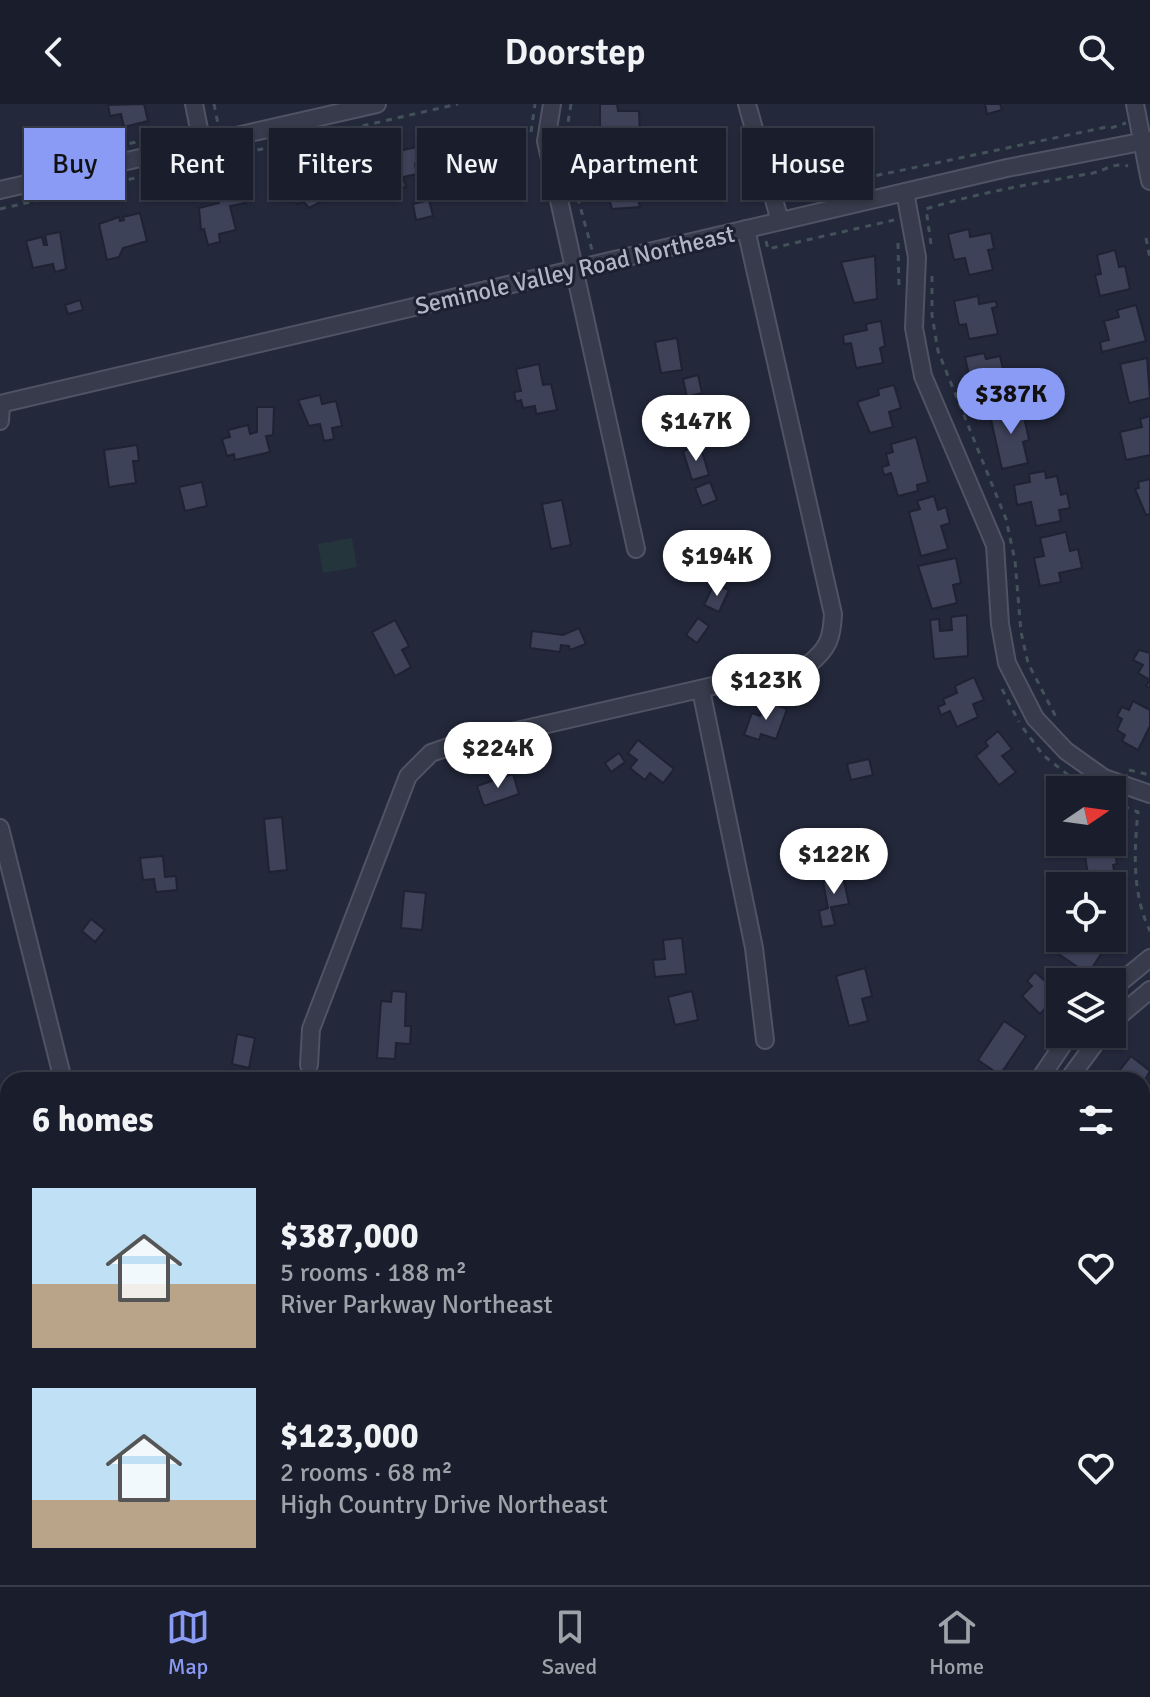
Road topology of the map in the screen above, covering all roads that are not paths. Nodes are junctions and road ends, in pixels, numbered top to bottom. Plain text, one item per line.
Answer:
1 (194, 104) edge
2 (377, 104) edge
3 (552, 104) edge
4 (747, 104) edge
5 (1135, 104) edge
6 (199, 128) edge
7 (253, 132) edge
8 (1146, 141) edge
9 (141, 158) edge
10 (1150, 181) edge
11 (0, 190) edge
12 (905, 192) junction
13 (778, 213) junction
14 (746, 229) junction
15 (577, 271) junction
16 (0, 404) edge
17 (0, 421) edge
18 (636, 549) dead end
19 (701, 690) junction
20 (1150, 794) edge
21 (0, 828) edge
22 (1150, 958) edge
23 (1126, 978) edge
24 (1150, 990) edge
25 (1126, 1010) edge
26 (765, 1040) dead end
27 (1061, 1048) edge
28 (1099, 1048) edge
29 (309, 1065) dead end
30 (61, 1072) edge
31 (1044, 1072) edge
32 (1076, 1072) edge

1 - 6 street
2 - 7 street
3 - 15 street
4 - 13 street
5 - 8 street
8 - 10 street
8 - 12 street, Seminole Valley Road Northeast
9 - 11 street
12 - 13 street, Seminole Valley Road Northeast
12 - 20 street
13 - 14 street, Seminole Valley Road Northeast
14 - 15 street, Seminole Valley Road Northeast
14 - 19 street
15 - 16 street, Seminole Valley Road Northeast
15 - 18 street
16 - 17 street
19 - 26 street
19 - 29 street
21 - 30 street
22 - 23 street
24 - 25 street
27 - 31 street
28 - 32 street

